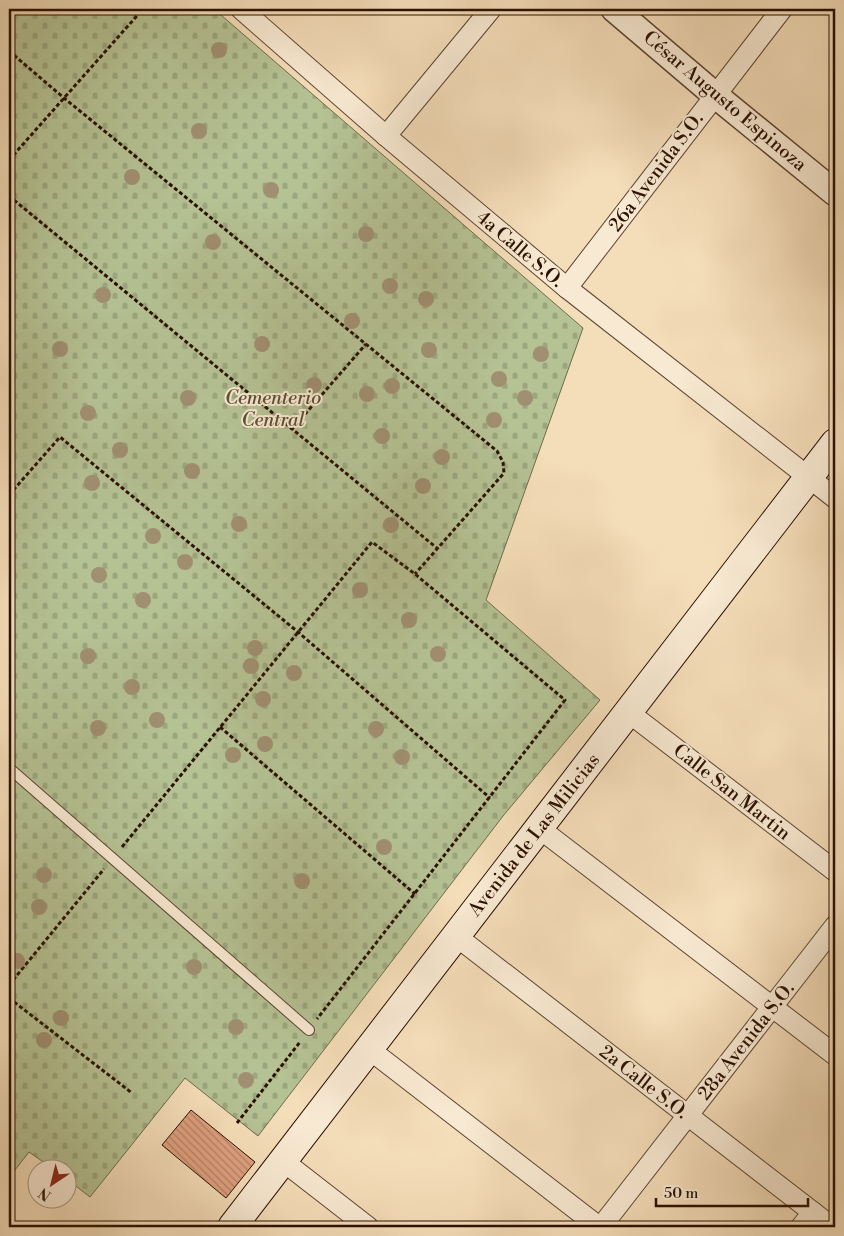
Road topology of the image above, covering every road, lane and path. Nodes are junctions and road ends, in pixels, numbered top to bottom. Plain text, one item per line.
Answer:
1 (143, 9) edge
2 (241, 9) edge
3 (492, 9) edge
4 (614, 9) edge
5 (782, 9) edge
6 (9, 51) edge
7 (715, 95) junction
8 (64, 98) junction
9 (386, 136) junction
10 (9, 160) edge
11 (835, 193) edge
12 (9, 196) edge
13 (567, 288) junction
14 (366, 344) junction
15 (292, 429) junction
16 (835, 444) edge
17 (809, 478) junction
18 (9, 495) edge
19 (835, 498) edge
20 (438, 549) junction
21 (416, 574) junction
22 (298, 632) junction
23 (628, 712) junction
24 (220, 727) junction
25 (9, 768) edge
26 (490, 798) junction
27 (539, 828) junction
28 (112, 858) junction
29 (835, 872) edge
30 (415, 894) junction
31 (835, 926) edge
32 (456, 936) junction
33 (9, 985) edge
34 (9, 998) edge
35 (772, 1006) junction
36 (309, 1030) junction
37 (369, 1049) junction
38 (835, 1055) edge
39 (132, 1094) dead end
40 (688, 1116) junction
41 (238, 1123) dead end
42 (283, 1161) junction
43 (807, 1220) edge
44 (232, 1227) edge
45 (368, 1227) edge
46 (600, 1227) edge
47 (832, 1227) edge

1 - 8 path
2 - 9 street, 4a Calle S.O.
3 - 9 street
4 - 7 street, César Augusto Espinoza
5 - 7 street, 26a Avenida S.O.
6 - 8 path
7 - 11 street, César Augusto Espinoza
7 - 13 street, 26a Avenida S.O.
8 - 10 path
8 - 14 path
9 - 13 street, 4a Calle S.O.
12 - 15 path
13 - 17 street, 4a Calle S.O.
14 - 15 path
14 - 20 path
15 - 20 path
16 - 17 main road, Avenida de Las Milicias
17 - 19 street, 4a Calle S.O.
17 - 23 main road, Avenida de Las Milicias
18 - 22 path
20 - 21 path
21 - 22 path
21 - 26 path
22 - 24 path
22 - 26 path
23 - 27 main road, Avenida de Las Milicias
23 - 29 street, Calle San Martin
24 - 28 path
24 - 30 path
25 - 28 lane
26 - 30 path
27 - 32 main road, Avenida de Las Milicias
27 - 35 street
28 - 33 path
28 - 36 lane
30 - 36 path
31 - 35 street, 28a Avenida S.O.
32 - 37 main road, Avenida de Las Milicias
32 - 40 street, 2a Calle S.O.
34 - 39 path
35 - 38 street
35 - 40 street, 28a Avenida S.O.
36 - 41 path
37 - 42 main road, Avenida de Las Milicias
37 - 46 street
40 - 43 street, 2a Calle S.O.
40 - 46 street, 28a Avenida S.O.
42 - 44 main road, Avenida de Las Milicias
42 - 45 street
43 - 47 street, 2a Calle S.O.

